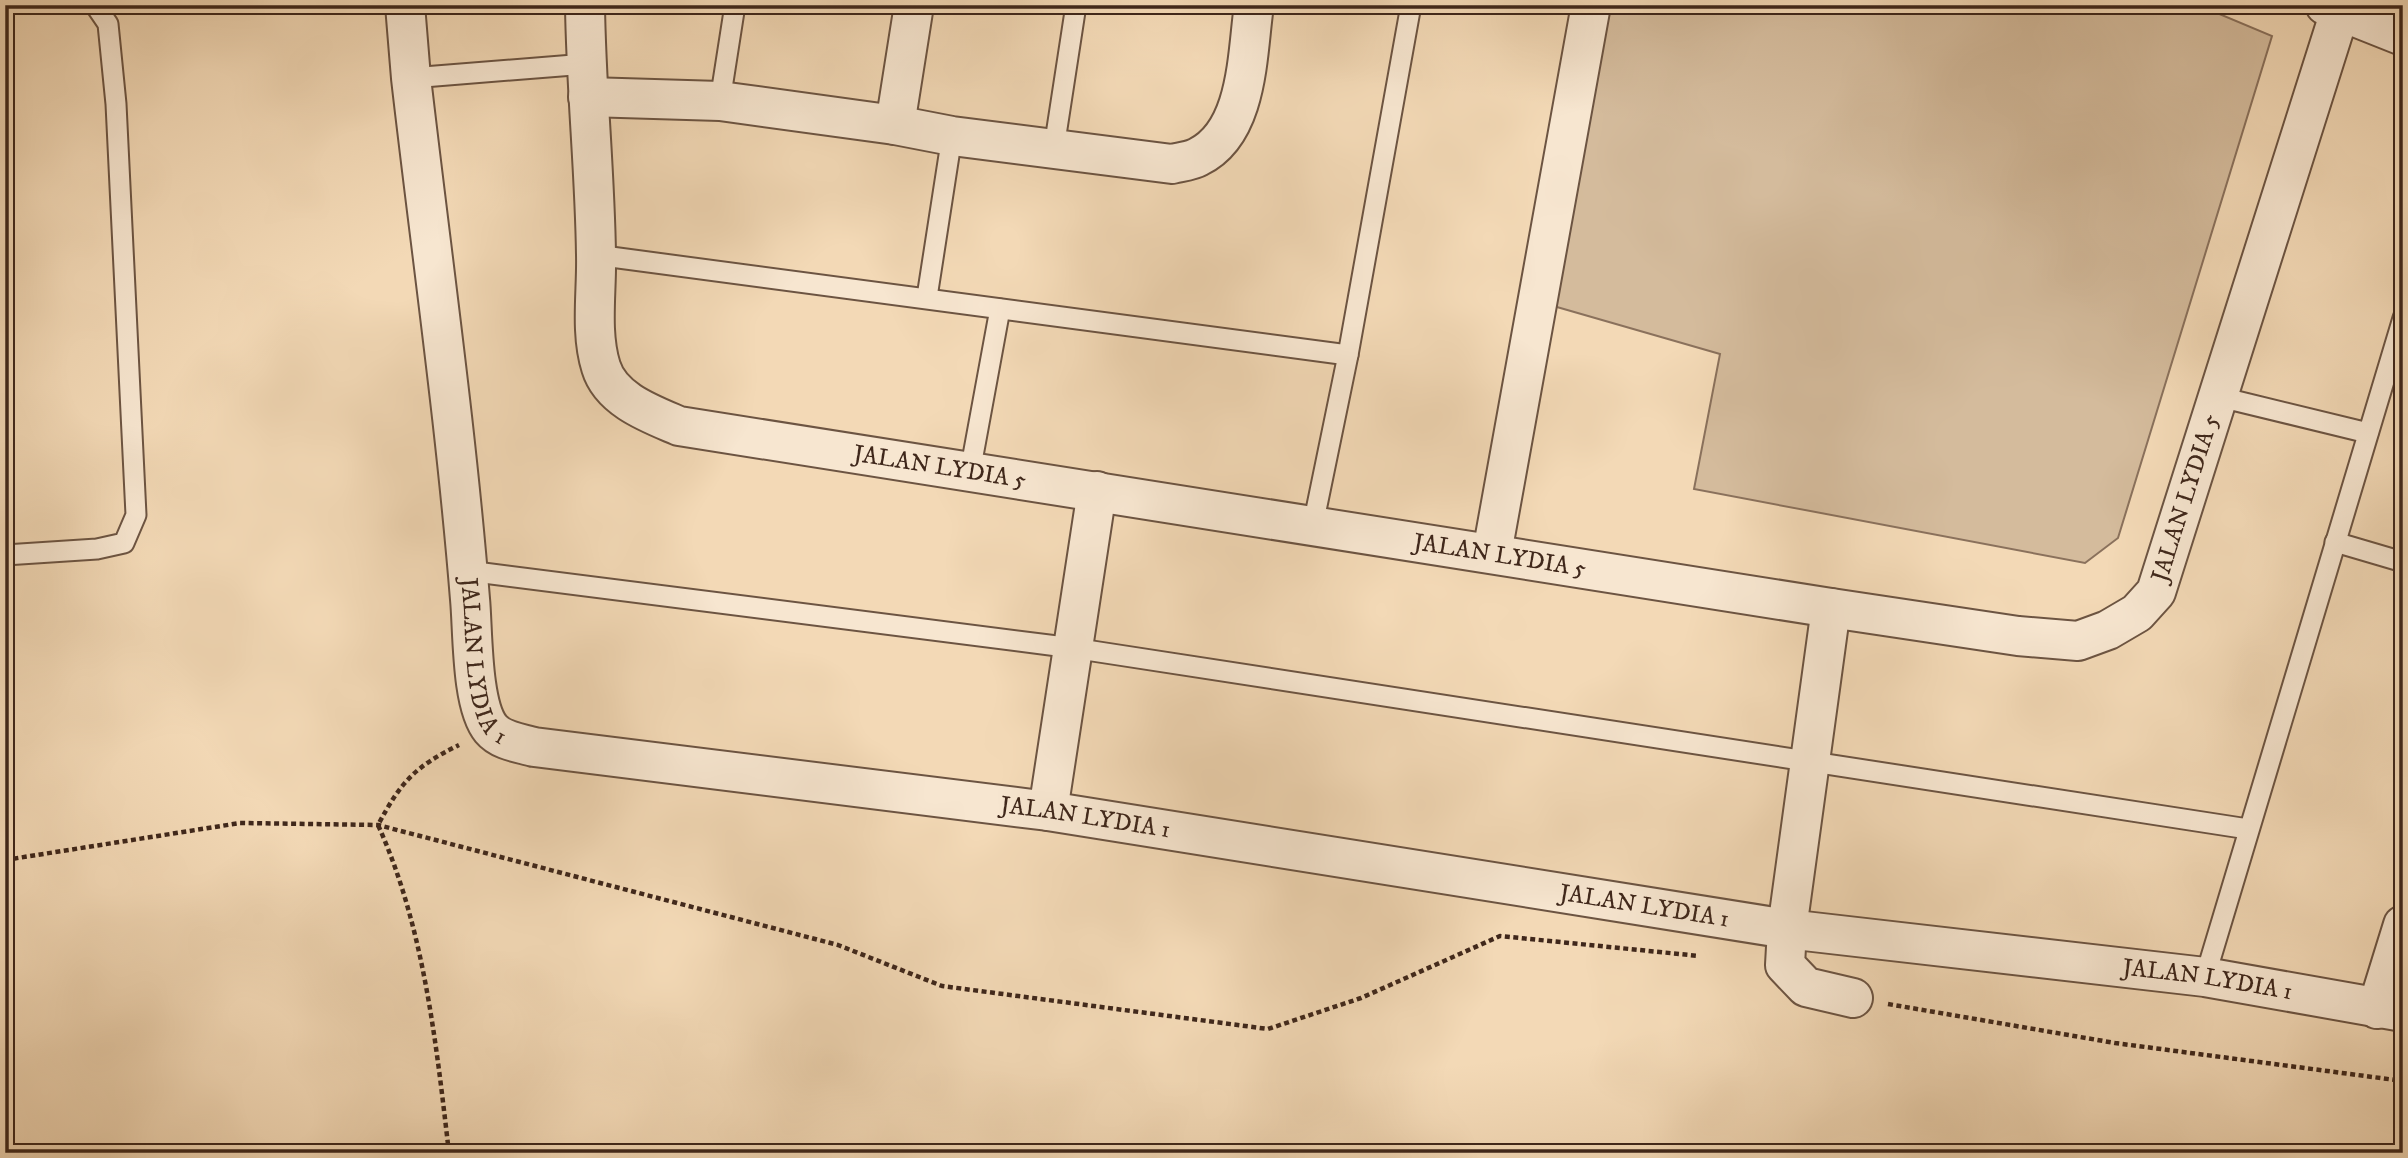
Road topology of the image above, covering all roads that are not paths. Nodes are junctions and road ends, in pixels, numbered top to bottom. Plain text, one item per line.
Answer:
1 (95, 5) edge
2 (405, 5) edge
3 (585, 5) edge
4 (735, 5) edge
5 (914, 5) edge
6 (1076, 5) edge
7 (1254, 5) edge
8 (1411, 5) edge
9 (1591, 5) edge
10 (2336, 7) edge
11 (2403, 36) edge
12 (411, 78) junction
13 (587, 81) junction
14 (720, 101) junction
15 (895, 125) junction
16 (952, 136) junction
17 (1054, 148) junction
18 (596, 255) junction
19 (927, 297) junction
20 (1000, 309) junction
21 (2403, 318) edge
22 (1348, 355) junction
23 (2220, 397) junction
24 (2368, 433) junction
25 (970, 472) junction
26 (1097, 491) junction
27 (1313, 525) junction
28 (2335, 542) junction
29 (1492, 553) junction
30 (5, 555) edge
31 (2403, 562) edge
32 (468, 571) junction
33 (1830, 608) junction
34 (1073, 648) junction
35 (1810, 764) junction
36 (1048, 811) junction
37 (2248, 829) junction
38 (2403, 925) edge
39 (1787, 929) junction
40 (2205, 977) junction
41 (1853, 998) road end
42 (2390, 1010) edge

1 - 30 lane
2 - 12 street, JALAN LYDIA 1
3 - 13 street, JALAN LYDIA 5
4 - 14 lane
5 - 15 street
6 - 17 lane
7 - 17 street
8 - 22 lane
9 - 29 street
10 - 11 street
10 - 23 street, JALAN LYDIA 5
12 - 13 lane
12 - 32 street, JALAN LYDIA 1
13 - 14 street
13 - 18 street, JALAN LYDIA 5
14 - 15 street
15 - 16 street
16 - 17 street
16 - 19 lane
18 - 19 lane
18 - 25 street, JALAN LYDIA 5
19 - 20 lane
20 - 22 lane
20 - 25 lane
21 - 24 lane
22 - 27 lane
23 - 24 lane
23 - 33 street, JALAN LYDIA 5
24 - 28 lane
25 - 26 street, JALAN LYDIA 5
26 - 27 street, JALAN LYDIA 5
26 - 34 street
27 - 29 street, JALAN LYDIA 5
28 - 31 lane
28 - 37 lane
29 - 33 street, JALAN LYDIA 5
32 - 34 lane
32 - 36 street, JALAN LYDIA 1
33 - 35 street
34 - 35 lane
34 - 36 street
35 - 37 lane
35 - 39 street
36 - 39 street, JALAN LYDIA 1
37 - 40 lane
38 - 42 street
39 - 40 street, JALAN LYDIA 1
39 - 41 street
40 - 42 street, JALAN LYDIA 1

